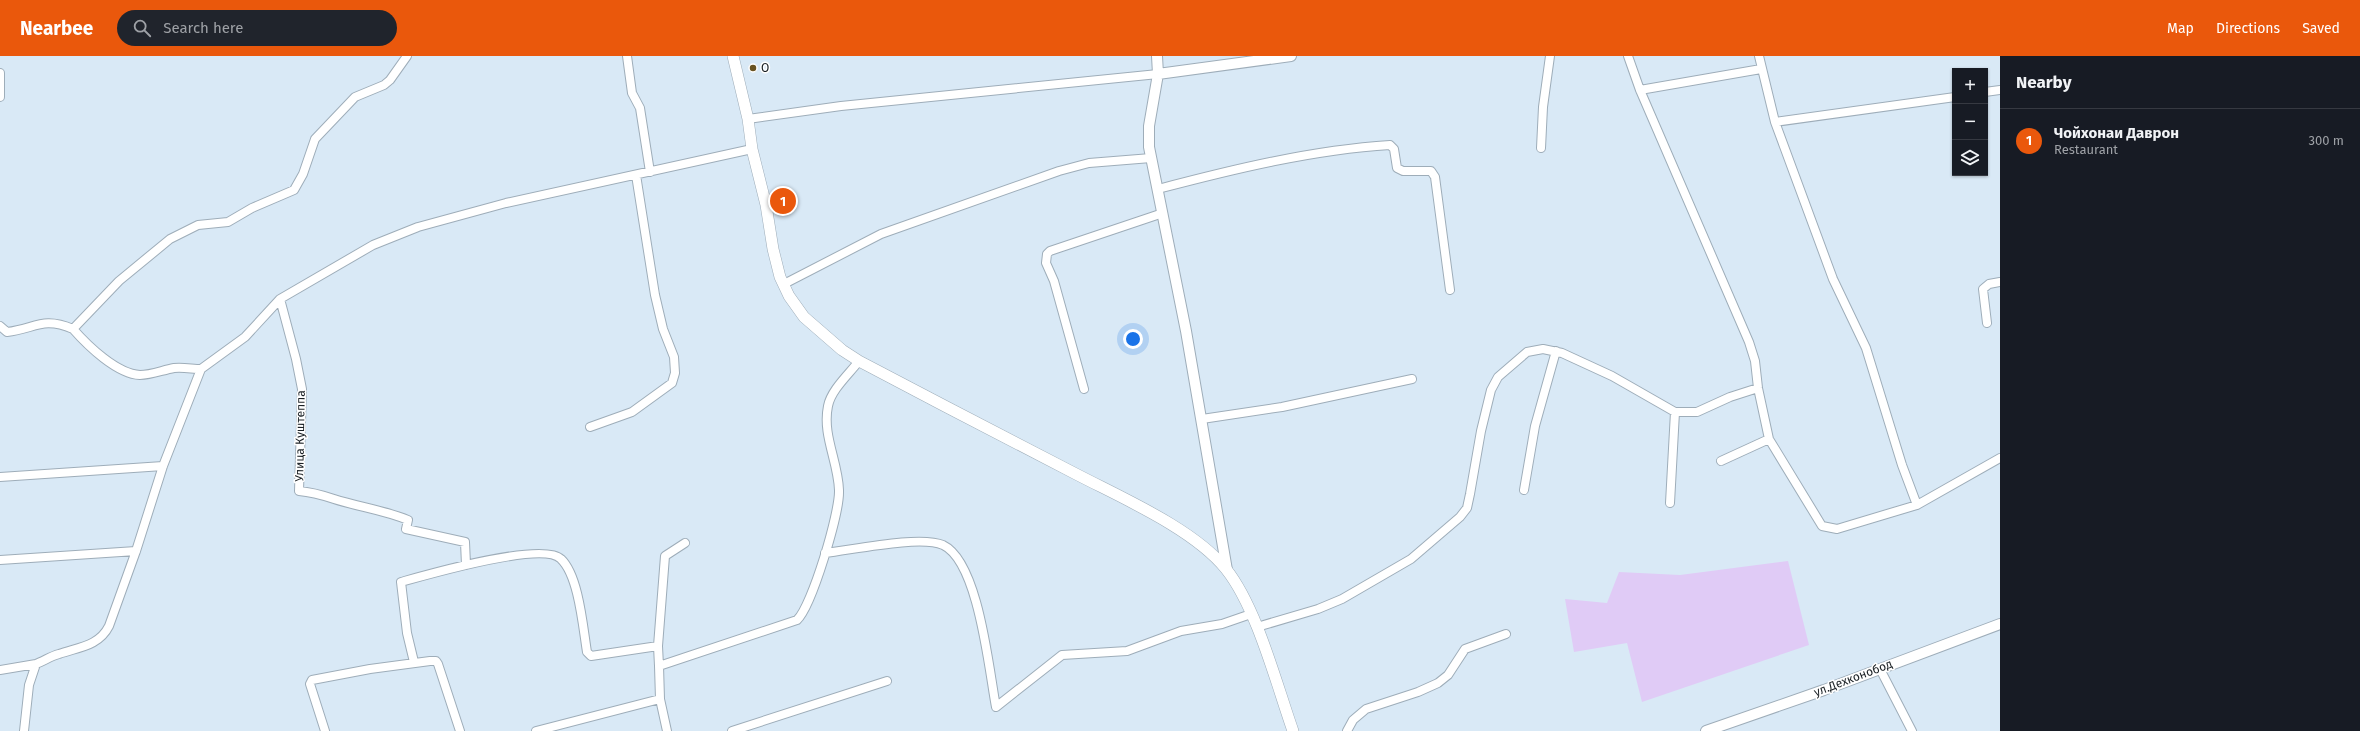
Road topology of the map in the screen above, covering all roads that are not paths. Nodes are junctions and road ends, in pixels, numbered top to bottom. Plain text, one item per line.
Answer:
1 (407, 56) edge
2 (627, 56) edge
3 (734, 56) edge
4 (1157, 56) edge
5 (1291, 56) edge
6 (1550, 56) edge
7 (1628, 56) edge
8 (1759, 56) edge
9 (1762, 69) junction
10 (0, 73) edge
11 (1158, 74) junction
12 (1640, 90) junction
13 (2000, 90) edge
14 (1988, 92) edge
15 (0, 97) edge
16 (1952, 97) edge
17 (748, 119) junction
18 (1775, 122) junction
19 (1541, 148) dead end
20 (752, 149) junction
21 (1151, 158) junction
22 (650, 172) junction
23 (636, 175) junction
24 (1158, 189) junction
25 (1164, 213) junction
26 (2000, 282) edge
27 (784, 284) junction
28 (1450, 290) dead end
29 (280, 299) junction
30 (1987, 323) dead end
31 (0, 326) edge
32 (73, 329) junction
33 (1556, 351) junction
34 (859, 361) junction
35 (201, 369) junction
36 (1412, 379) dead end
37 (1758, 388) junction
38 (1084, 389) dead end
39 (1675, 412) junction
40 (1202, 419) junction
41 (590, 427) dead end
42 (1769, 439) junction
43 (2000, 458) edge
44 (1721, 461) dead end
45 (163, 466) junction
46 (0, 477) edge
47 (1524, 490) dead end
48 (1670, 503) dead end
49 (1917, 505) junction
50 (685, 543) dead end
51 (136, 551) junction
52 (825, 553) junction
53 (0, 560) edge
54 (466, 565) junction
55 (1227, 570) junction
56 (1251, 614) junction
57 (2000, 624) edge
58 (1257, 627) junction
59 (1506, 634) dead end
60 (658, 646) junction
61 (414, 662) junction
62 (36, 664) junction
63 (659, 666) junction
64 (1880, 669) junction
65 (0, 670) edge
66 (887, 681) dead end
67 (660, 699) junction
68 (546, 730) edge
69 (24, 731) edge
70 (325, 731) edge
71 (460, 731) edge
72 (536, 731) edge
73 (667, 731) edge
74 (732, 731) edge
75 (1293, 731) edge
76 (1347, 731) edge
77 (1706, 731) edge
78 (1912, 731) edge

1 - 32 street
2 - 22 street
3 - 17 main road
4 - 11 street
5 - 11 street
6 - 19 street
7 - 12 street
8 - 9 street
9 - 12 street
9 - 18 street
10 - 15 street
11 - 17 street
11 - 21 street
12 - 37 street
13 - 14 street
16 - 18 street
17 - 20 main road
18 - 49 street
20 - 22 street
20 - 27 main road
21 - 24 street
21 - 27 street
22 - 23 street
23 - 29 street
23 - 41 street
24 - 25 street
24 - 28 street
25 - 38 street
25 - 40 street
26 - 30 street
27 - 34 main road
29 - 35 street
29 - 54 street, Улица Куштеппа
31 - 32 street
32 - 35 street
33 - 39 street
33 - 47 street
33 - 58 street
34 - 52 street
34 - 55 main road
35 - 45 street
36 - 40 street
37 - 39 street
37 - 42 street
39 - 48 street
40 - 55 street
42 - 44 street
42 - 49 street
43 - 49 street
45 - 46 street
45 - 51 street
50 - 60 street
51 - 53 street
51 - 62 street
52 - 56 street
52 - 63 street
54 - 60 street
54 - 61 street
55 - 56 main road
56 - 58 main road
57 - 64 street, ул.Дехконобод
58 - 75 main road
59 - 76 street
60 - 63 street
61 - 70 street
61 - 71 street
62 - 65 street
62 - 69 street
63 - 67 street
64 - 77 street, ул.Дехконобод
64 - 78 street
66 - 74 street
67 - 68 street
67 - 73 street
68 - 72 street

